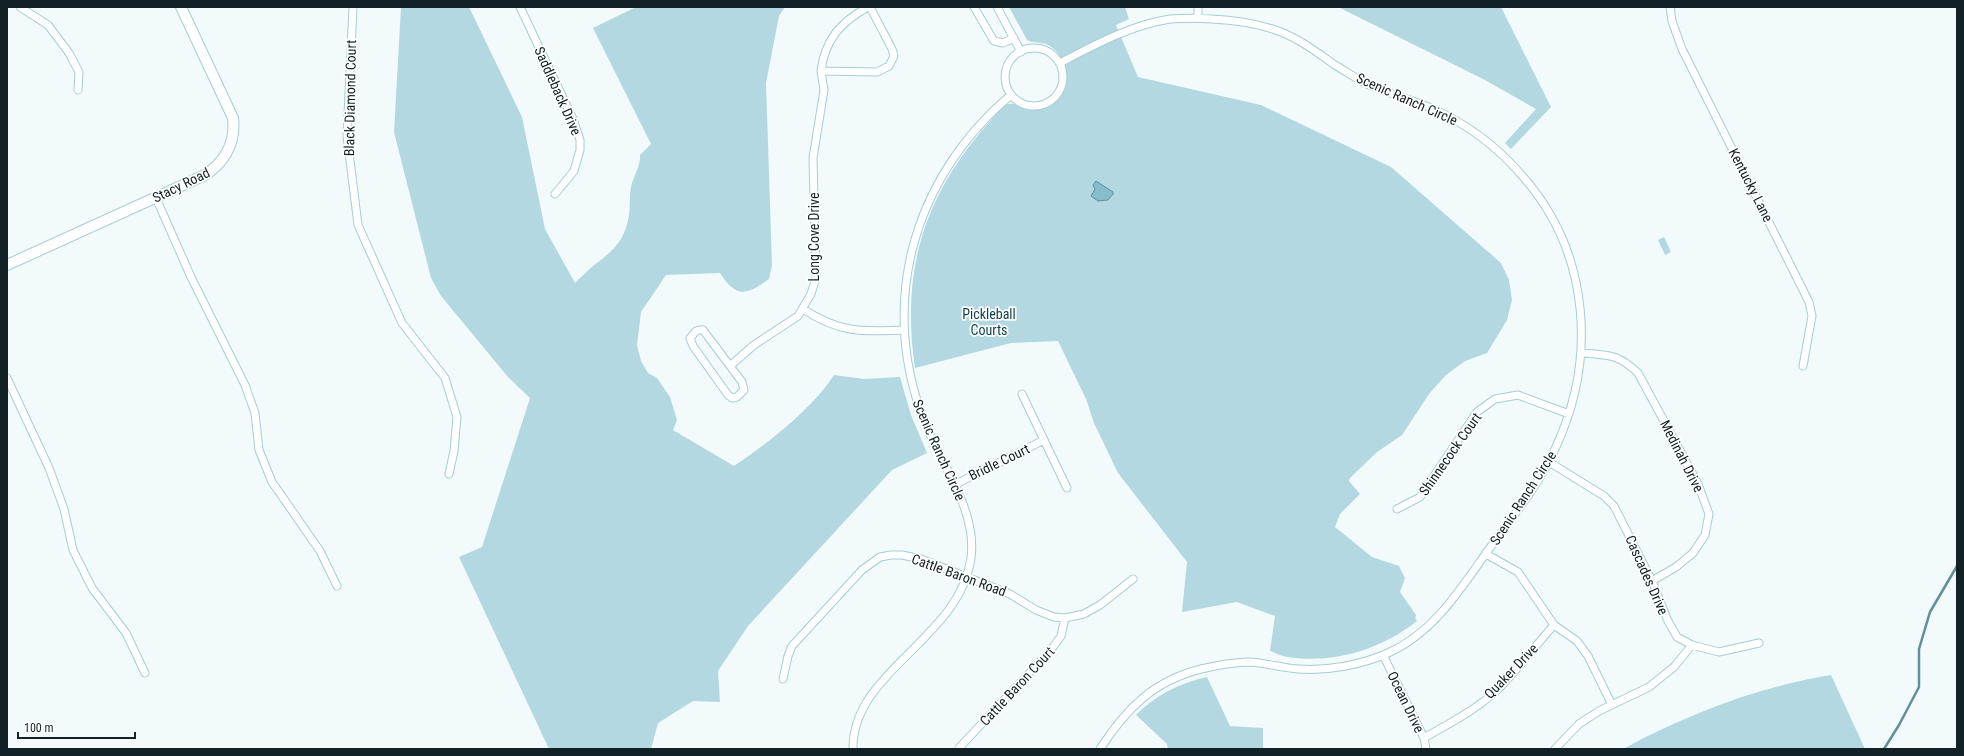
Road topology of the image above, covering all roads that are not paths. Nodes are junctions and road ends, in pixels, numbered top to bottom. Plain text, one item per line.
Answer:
1 (20, 7) edge
2 (353, 7) edge
3 (869, 7) edge
4 (974, 7) edge
5 (997, 7) edge
6 (1198, 7) edge
7 (1670, 7) edge
8 (184, 8) edge
9 (523, 8) edge
10 (1198, 18) junction
11 (1014, 38) junction
12 (1021, 52) junction
13 (1060, 63) junction
14 (821, 71) junction
15 (78, 90) dead end
16 (1012, 95) junction
17 (555, 194) dead end
18 (156, 198) junction
19 (7, 265) edge
20 (804, 309) junction
21 (904, 330) junction
22 (1582, 353) junction
23 (730, 366) junction
24 (1803, 366) dead end
25 (7, 378) edge
26 (1022, 394) dead end
27 (1569, 414) junction
28 (1044, 440) junction
29 (1549, 462) junction
30 (449, 474) dead end
31 (954, 485) junction
32 (1067, 488) dead end
33 (1398, 509) dead end
34 (1486, 554) junction
35 (967, 577) junction
36 (1133, 579) dead end
37 (1652, 581) junction
38 (337, 586) dead end
39 (1065, 618) junction
40 (1554, 625) junction
41 (1759, 643) dead end
42 (1692, 645) junction
43 (1383, 655) junction
44 (145, 673) dead end
45 (783, 679) dead end
46 (1612, 705) junction
47 (1424, 738) junction
48 (959, 748) dead end
49 (853, 749) edge
50 (1100, 749) edge
51 (1426, 749) edge
52 (1555, 749) edge

1 - 15 street
2 - 30 street, Black Diamond Court
3 - 14 street, Long Cove Drive
3 - 14 street, Long Cove Drive
4 - 11 street
5 - 11 street
6 - 10 street
7 - 24 street, Kentucky Lane
8 - 18 main road, Stacy Road
9 - 17 street, Saddleback Drive
10 - 13 street, Scenic Ranch Circle
10 - 22 street, Scenic Ranch Circle
11 - 12 street
12 - 13 street
12 - 16 street
13 - 16 street
14 - 20 street, Long Cove Drive
16 - 21 street, Scenic Ranch Circle
18 - 19 main road, Stacy Road
18 - 38 street
20 - 21 street
20 - 23 street, Long Cove Drive
21 - 31 street, Scenic Ranch Circle
22 - 27 street, Scenic Ranch Circle
22 - 37 street, Medinah Drive
23 - 23 street
25 - 44 street
26 - 28 street, Bridle Court
27 - 29 street, Scenic Ranch Circle
27 - 33 street, Shinnecock Court
28 - 31 street, Bridle Court
28 - 32 street, Bridle Court
29 - 34 street, Scenic Ranch Circle
29 - 37 street, Cascades Drive
31 - 35 street, Scenic Ranch Circle
34 - 40 street
34 - 43 street, Scenic Ranch Circle
35 - 39 street, Cattle Baron Road
35 - 45 street, Cattle Baron Road
35 - 49 street, Scenic Ranch Circle
36 - 39 street, Cattle Baron Road
37 - 42 street, Cascades Drive
39 - 48 street, Cattle Baron Court
40 - 46 street
40 - 47 street, Quaker Drive
41 - 42 street, Cascades Drive
42 - 46 street
43 - 47 street, Ocean Drive
43 - 50 street, Scenic Ranch Circle
46 - 52 street
47 - 51 street, Ocean Drive

